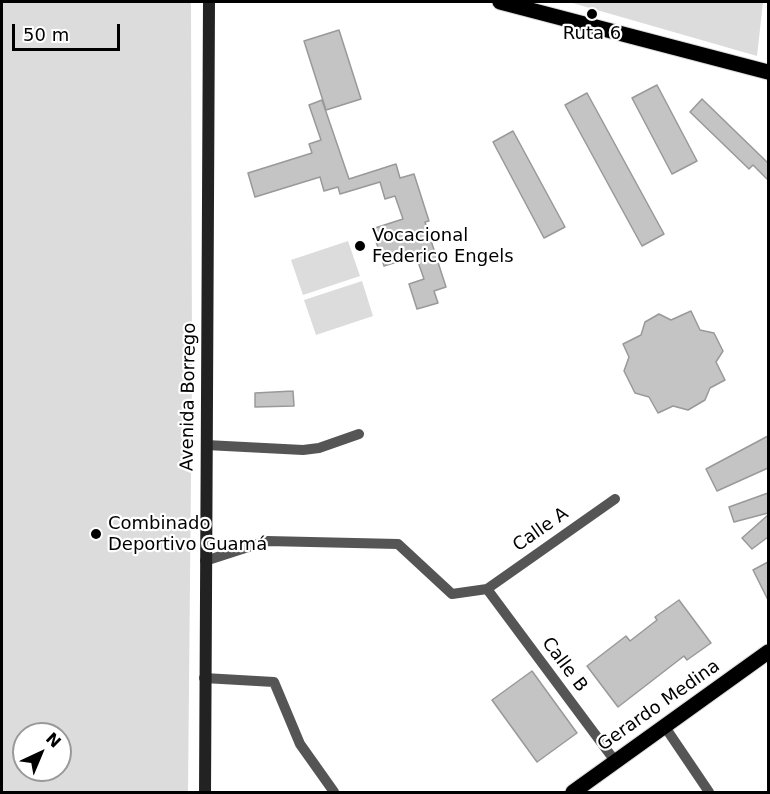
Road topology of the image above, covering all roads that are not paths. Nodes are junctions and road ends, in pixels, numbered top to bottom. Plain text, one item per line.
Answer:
1 (210, 2) edge
2 (500, 2) edge
3 (768, 72) edge
4 (359, 434) dead end
5 (206, 445) junction
6 (615, 499) dead end
7 (205, 561) junction
8 (487, 589) junction
9 (768, 652) edge
10 (204, 678) junction
11 (665, 727) junction
12 (615, 761) junction
13 (205, 792) edge
14 (334, 792) edge
15 (573, 792) edge
16 (709, 792) edge

1 - 5 main road, Avenida Borrego
2 - 3 main road
4 - 5 street
5 - 7 main road, Avenida Borrego
6 - 8 street, Calle A
7 - 8 street
7 - 10 main road, Avenida Borrego
8 - 12 street, Calle B
9 - 11 main road, Gerardo Medina
10 - 13 main road, Avenida Borrego
10 - 14 street
11 - 12 main road, Gerardo Medina
11 - 16 street
12 - 15 main road, Gerardo Medina

